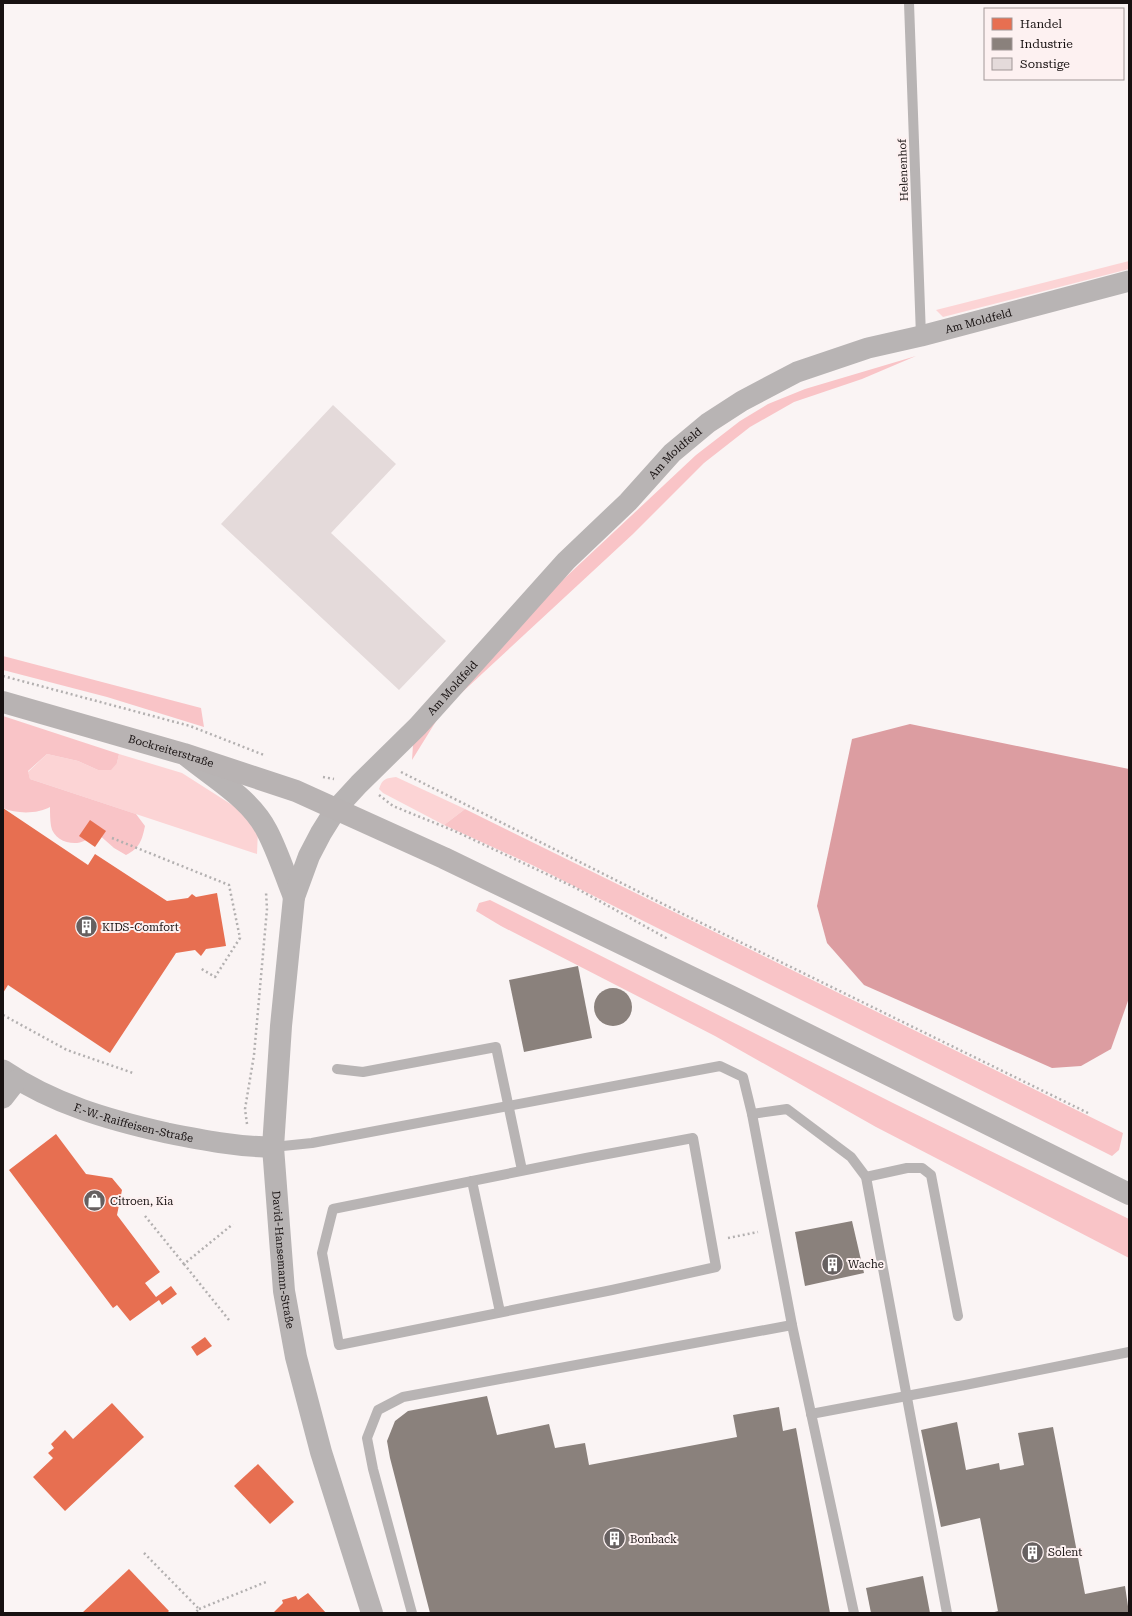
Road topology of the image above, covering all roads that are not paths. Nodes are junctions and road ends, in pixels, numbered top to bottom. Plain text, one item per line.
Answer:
1 (909, 3) edge
2 (1129, 281) edge
3 (921, 336) junction
4 (3, 702) edge
5 (184, 754) junction
6 (336, 809) junction
7 (294, 897) junction
8 (337, 1069) dead end
9 (10, 1075) edge
10 (3, 1098) edge
11 (508, 1106) junction
12 (752, 1114) junction
13 (273, 1148) junction
14 (522, 1170) junction
15 (866, 1177) junction
16 (472, 1181) junction
17 (1129, 1194) edge
18 (500, 1312) junction
19 (958, 1316) dead end
20 (792, 1325) junction
21 (1129, 1352) edge
22 (906, 1396) junction
23 (811, 1414) junction
24 (372, 1613) edge
25 (412, 1613) edge
26 (854, 1613) edge
27 (946, 1613) edge

1 - 3 lane, Helenenhof
2 - 3 street, Am Moldfeld
3 - 6 street, Am Moldfeld
4 - 5 main road, Bockreiterstraße
5 - 6 main road, Bockreiterstraße
5 - 7 street, David-Hansemann-Straße
6 - 7 street, David-Hansemann-Straße
6 - 17 main road, Bockreiterstraße
7 - 13 street, David-Hansemann-Straße
8 - 11 lane
9 - 10 street
9 - 13 street, F.-W.-Raiffeisen-Straße
11 - 12 lane
11 - 13 lane
11 - 14 lane
12 - 15 lane
12 - 20 lane
13 - 24 street, David-Hansemann-Straße
14 - 16 lane
14 - 18 lane
15 - 19 lane
15 - 22 lane
16 - 18 lane
16 - 18 lane
20 - 23 lane
20 - 25 lane
21 - 22 lane
22 - 23 lane
22 - 27 lane
23 - 26 lane

